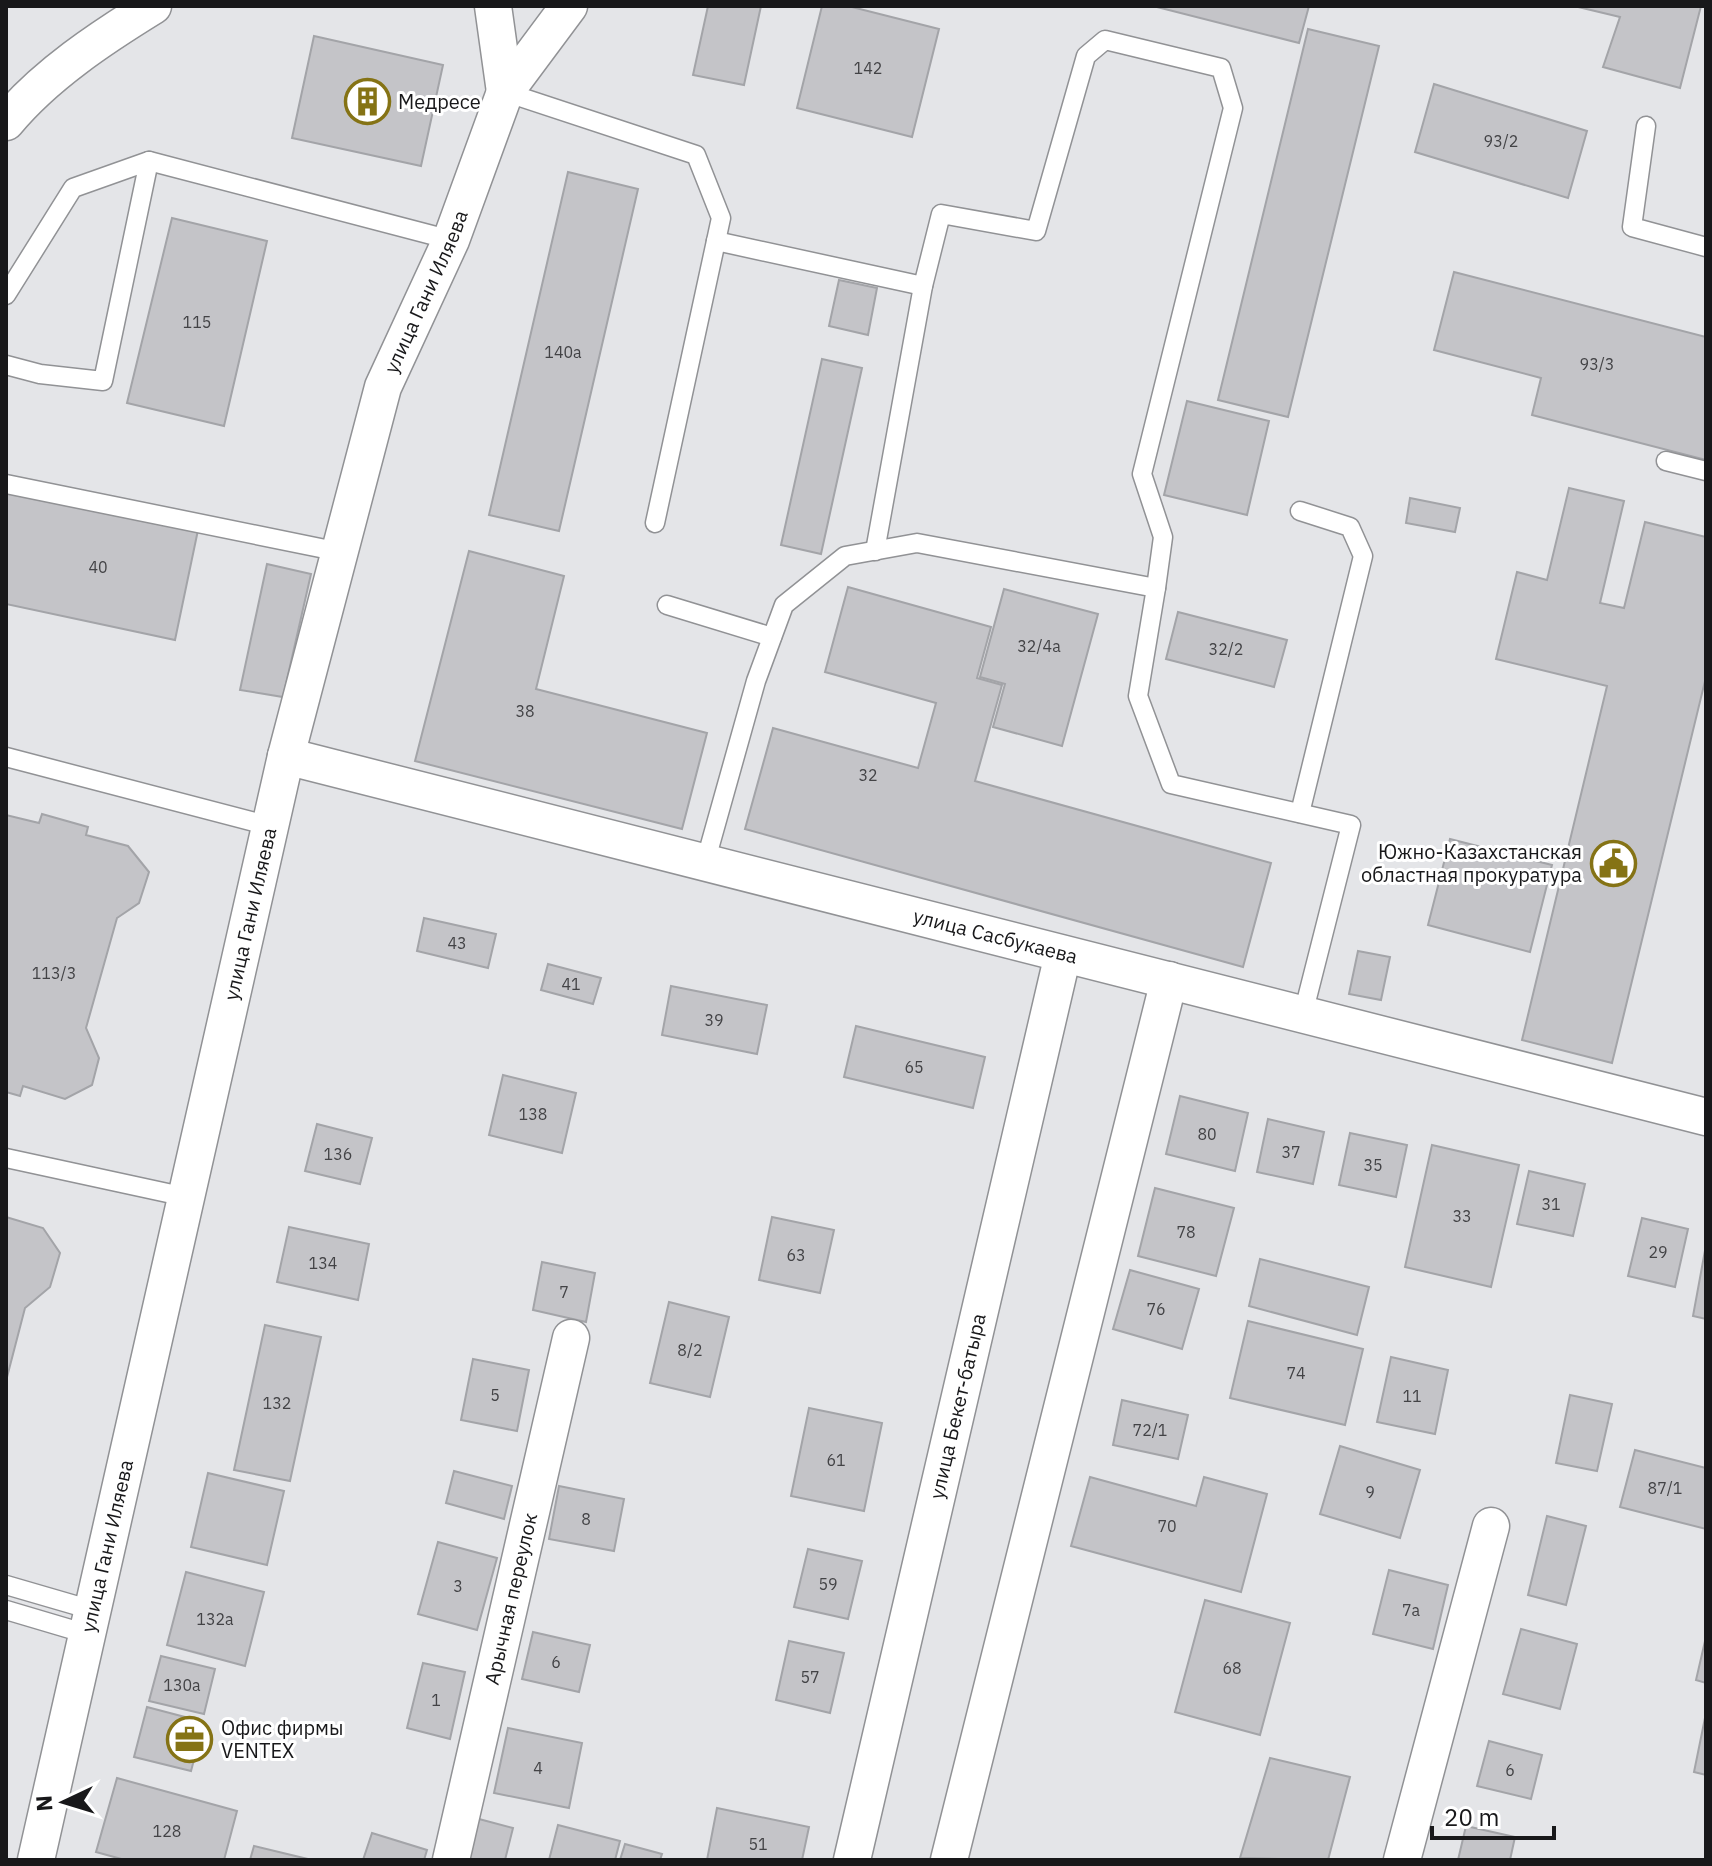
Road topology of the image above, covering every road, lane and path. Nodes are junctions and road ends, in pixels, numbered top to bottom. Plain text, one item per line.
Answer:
1 (153, 6) edge
2 (493, 6) edge
3 (569, 6) edge
4 (505, 92) junction
5 (6, 122) edge
6 (1646, 126) dead end
7 (149, 161) junction
8 (451, 240) junction
9 (716, 241) junction
10 (1706, 247) edge
11 (923, 286) junction
12 (6, 295) edge
13 (6, 365) edge
14 (1666, 461) dead end
15 (1706, 471) edge
16 (6, 484) edge
17 (1300, 511) dead end
18 (655, 523) dead end
19 (875, 551) junction
20 (340, 552) junction
21 (1156, 588) junction
22 (667, 605) dead end
23 (772, 637) junction
24 (286, 756) junction
25 (6, 757) edge
26 (1300, 813) junction
27 (270, 826) junction
28 (705, 863) junction
29 (1063, 954) junction
30 (1169, 980) junction
31 (1303, 1014) junction
32 (1706, 1117) edge
33 (6, 1158) edge
34 (186, 1197) junction
35 (571, 1338) dead end
36 (1491, 1526) dead end
37 (6, 1585) edge
38 (6, 1610) edge
39 (89, 1622) junction
40 (36, 1860) edge
41 (451, 1860) edge
42 (852, 1860) edge
43 (949, 1860) edge
44 (1402, 1860) edge

1 - 5 street
2 - 4 street
3 - 4 street, улица Гани Иляева
4 - 8 street, улица Гани Иляева
4 - 9 lane
6 - 10 lane
7 - 8 lane
7 - 12 lane
7 - 13 lane
8 - 20 street, улица Гани Иляева
9 - 11 lane
9 - 18 lane
11 - 19 lane
11 - 21 lane
14 - 15 lane
16 - 20 lane
17 - 26 lane
19 - 21 lane
19 - 23 lane
20 - 24 street, улица Гани Иляева
21 - 26 lane
22 - 23 lane
23 - 28 lane
24 - 27 street, улица Гани Иляева
24 - 28 street, улица Сасбукаева
25 - 27 lane
26 - 31 lane
27 - 34 street, улица Гани Иляева
28 - 29 street, улица Сасбукаева
29 - 30 street, улица Сасбукаева
29 - 42 street, улица Бекет-батыра
30 - 31 street, улица Сасбукаева
30 - 43 street
31 - 32 street, улица Сасбукаева
33 - 34 lane
34 - 39 street, улица Гани Иляева
35 - 41 street, Арычная переулок
36 - 44 street
37 - 39 lane
38 - 39 lane
39 - 40 street, улица Гани Иляева

